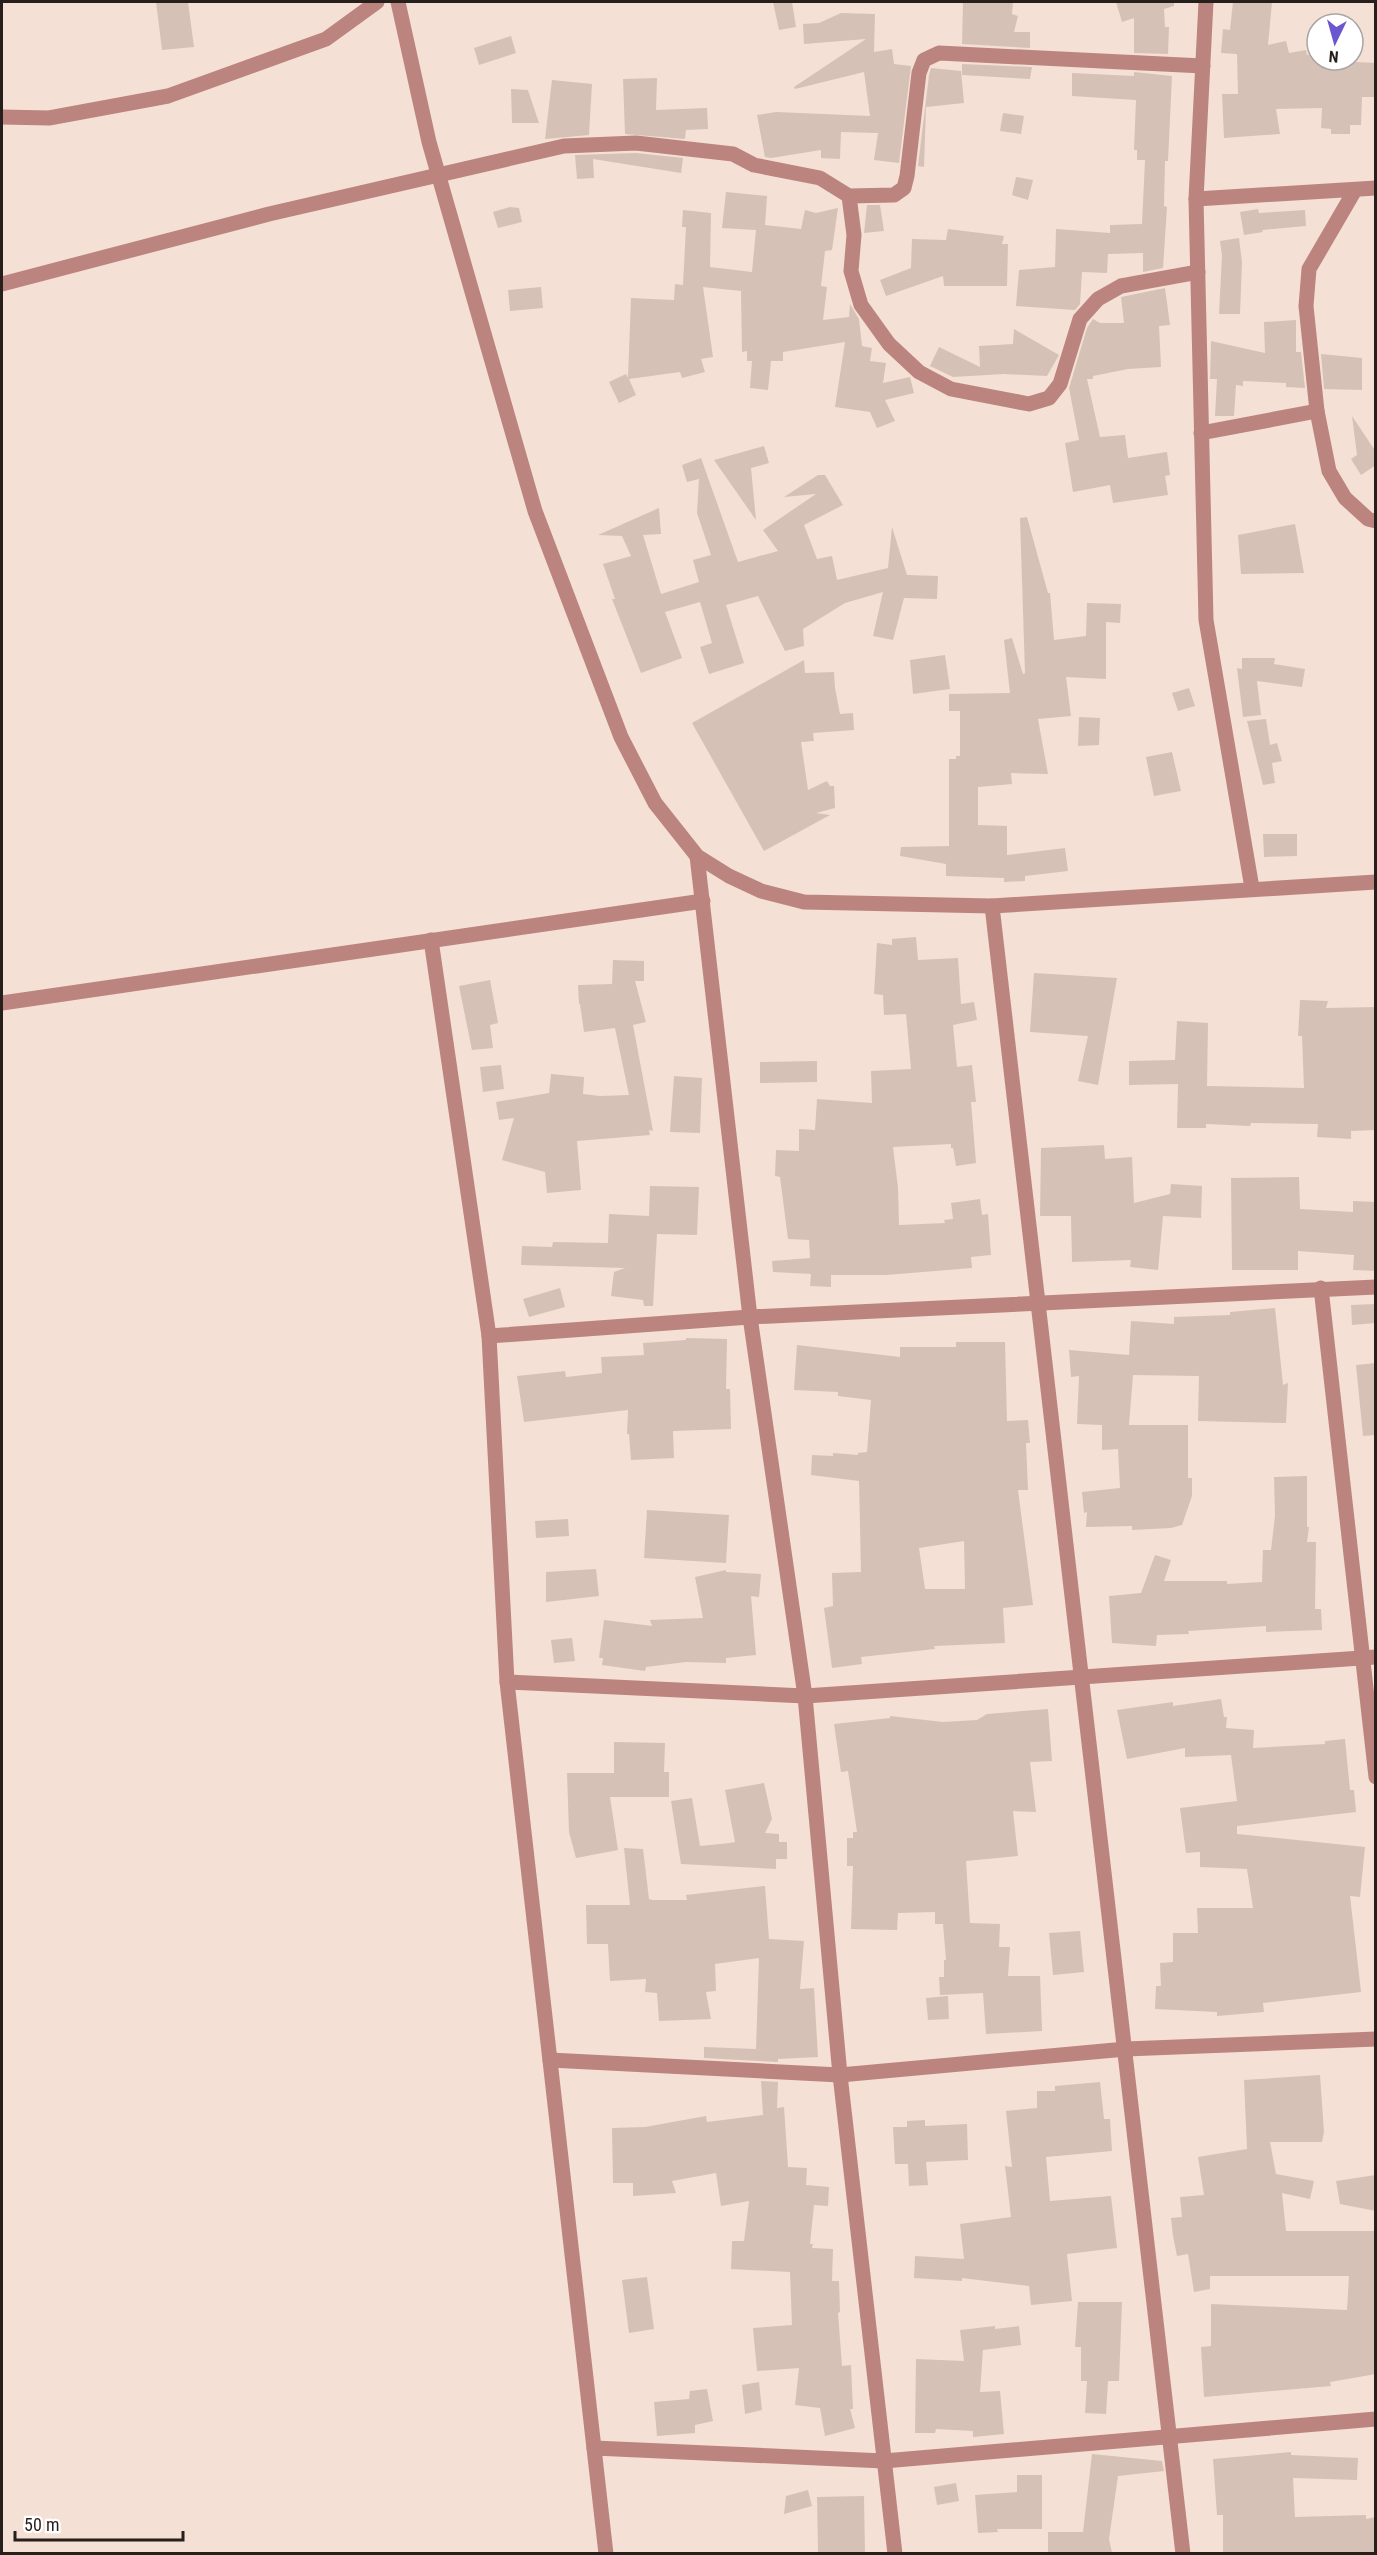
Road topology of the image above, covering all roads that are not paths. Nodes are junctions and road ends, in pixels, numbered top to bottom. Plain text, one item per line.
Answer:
1 (377, 2) edge
2 (398, 2) edge
3 (1206, 2) edge
4 (1203, 66) junction
5 (2, 117) edge
6 (438, 173) junction
7 (1376, 188) edge
8 (1355, 190) junction
9 (849, 196) junction
10 (1196, 199) junction
11 (1198, 272) junction
12 (2, 284) edge
13 (1317, 411) junction
14 (1202, 433) junction
15 (1376, 521) edge
16 (697, 856) junction
17 (1376, 882) edge
18 (1252, 888) junction
19 (703, 901) junction
20 (992, 906) junction
21 (431, 940) junction
22 (2, 1003) edge
23 (1376, 1287) edge
24 (1321, 1288) junction
25 (1038, 1304) junction
26 (750, 1317) junction
27 (489, 1336) junction
28 (1369, 1658) edge
29 (1080, 1678) junction
30 (507, 1682) junction
31 (805, 1696) junction
32 (1376, 1777) edge
33 (1376, 2039) edge
34 (1126, 2049) junction
35 (550, 2060) junction
36 (840, 2075) junction
37 (1376, 2419) edge
38 (1170, 2437) junction
39 (594, 2448) junction
40 (884, 2461) junction
41 (606, 2553) edge
42 (895, 2553) edge
43 (1184, 2553) edge

1 - 5 street
2 - 6 street
3 - 4 street
4 - 9 street
4 - 10 street
6 - 9 street
6 - 12 street
6 - 16 street
7 - 8 street
8 - 10 street
8 - 13 street
9 - 11 street
10 - 11 street
11 - 14 street
13 - 14 street
13 - 15 street
14 - 18 street
16 - 19 street
16 - 20 street
17 - 18 street
18 - 20 street
19 - 21 street
19 - 26 street
20 - 25 street
21 - 22 street
21 - 27 street
23 - 24 street
24 - 25 street
24 - 28 street
25 - 26 street
25 - 29 street
26 - 27 street
26 - 31 street
27 - 30 street
28 - 29 street
28 - 32 street
29 - 31 street
29 - 34 street
30 - 31 street
30 - 35 street
31 - 36 street
33 - 34 street
34 - 36 street
34 - 38 street
35 - 36 street
35 - 39 street
36 - 40 street
37 - 38 street
38 - 40 street
38 - 43 street
39 - 40 street
39 - 41 street
40 - 42 street

